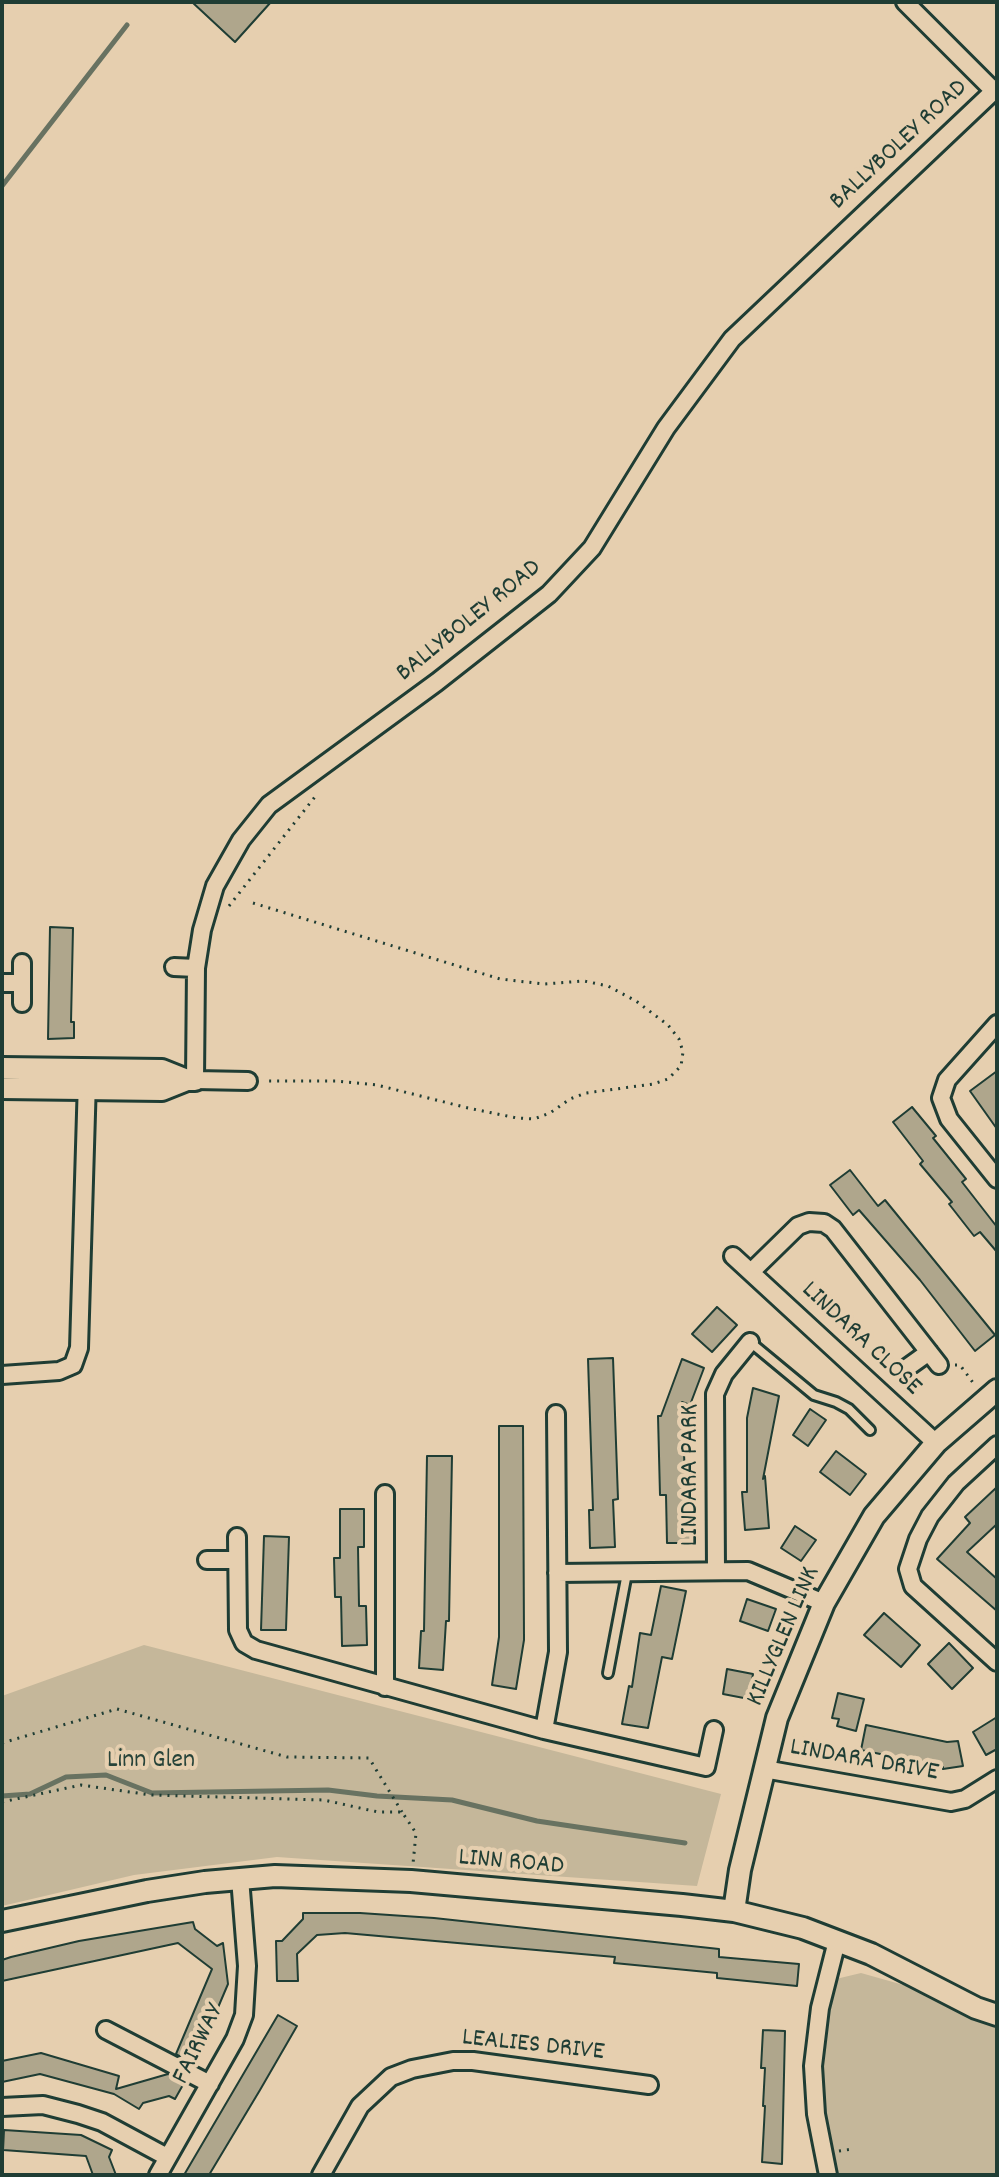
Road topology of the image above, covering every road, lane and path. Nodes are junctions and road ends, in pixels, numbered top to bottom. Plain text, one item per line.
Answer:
1 (905, 2) edge
2 (995, 90) edge
3 (325, 784) dead end
4 (253, 903) dead end
5 (202, 930) junction
6 (22, 963) dead end
7 (174, 967) dead end
8 (196, 968) junction
9 (2, 983) edge
10 (22, 983) junction
11 (22, 1003) dead end
12 (997, 1024) edge
13 (2, 1068) edge
14 (87, 1079) junction
15 (191, 1080) junction
16 (248, 1081) joint
17 (2, 1088) edge
18 (997, 1179) edge
19 (733, 1256) dead end
20 (751, 1272) junction
21 (750, 1342) joint
22 (934, 1358) junction
23 (908, 1367) dead end
24 (2, 1375) edge
25 (992, 1394) edge
26 (556, 1414) dead end
27 (870, 1430) dead end
28 (936, 1443) junction
29 (997, 1445) edge
30 (385, 1494) dead end
31 (237, 1537) dead end
32 (207, 1560) dead end
33 (236, 1560) junction
34 (716, 1570) junction
35 (628, 1572) junction
36 (557, 1573) junction
37 (824, 1603) junction
38 (997, 1662) edge
39 (608, 1673) dead end
40 (385, 1687) junction
41 (544, 1730) junction
42 (714, 1730) dead end
43 (2, 1743) edge
44 (764, 1769) junction
45 (997, 1779) edge
46 (2, 1802) edge
47 (402, 1812) junction
48 (240, 1878) junction
49 (411, 1881) junction
50 (734, 1911) junction
51 (2, 1921) edge
52 (837, 1941) junction
53 (997, 2015) edge
54 (106, 2030) dead end
55 (210, 2084) junction
56 (649, 2085) dead end
57 (2, 2107) edge
58 (167, 2157) junction
59 (158, 2175) edge
60 (321, 2175) edge
61 (828, 2175) edge

1 - 2 street
2 - 5 street, BALLYBOLEY ROAD
3 - 5 path
4 - 16 path
5 - 8 street, BALLYBOLEY ROAD
6 - 10 street
7 - 8 street
8 - 15 street, BALLYBOLEY ROAD
9 - 10 street
10 - 11 street
12 - 18 street
13 - 14 street
14 - 15 street
14 - 17 street
14 - 24 street
15 - 16 street
19 - 20 street, LINDARA CLOSE
20 - 22 street, LINDARA CLOSE
20 - 28 street, LINDARA CLOSE
21 - 27 lane
21 - 34 street, LINDARA PARK
22 - 23 street, LINDARA CLOSE
22 - 25 path
25 - 28 street, KILLYGLEN LINK
26 - 36 street
28 - 37 street, KILLYGLEN LINK
29 - 38 street
30 - 40 street
31 - 33 street
32 - 33 street
33 - 40 street
34 - 35 street, LINDARA PARK
34 - 37 street, LINDARA PARK
35 - 36 street, LINDARA PARK
35 - 39 lane
36 - 41 street
37 - 44 street, KILLYGLEN LINK
40 - 41 street
41 - 42 street
43 - 47 path
44 - 45 street, LINDARA DRIVE
44 - 50 street, KILLYGLEN LINK
46 - 47 path
47 - 49 path
48 - 49 street, LINN ROAD
48 - 51 street, LINN ROAD
48 - 55 street, FAIRWAY
49 - 50 street, LINN ROAD
50 - 52 street, LINN ROAD
52 - 53 street, LINN ROAD
52 - 61 street
54 - 55 street
55 - 58 street, FAIRWAY
56 - 60 street, LEALIES DRIVE
57 - 58 street
58 - 59 street, FAIRWAY

